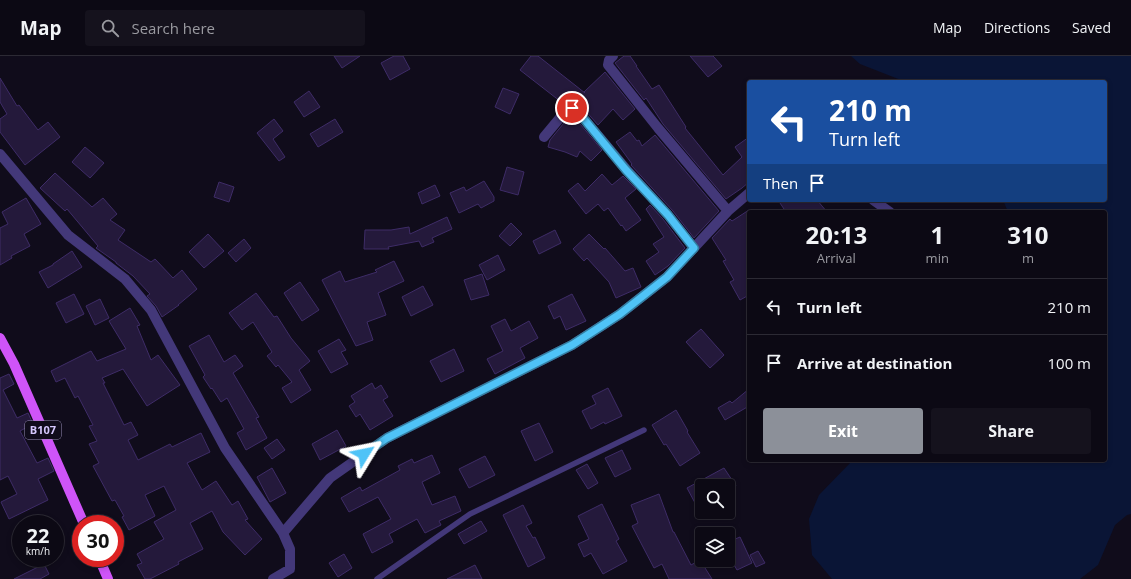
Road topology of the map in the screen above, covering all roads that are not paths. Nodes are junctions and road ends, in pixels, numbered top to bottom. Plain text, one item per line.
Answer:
1 (613, 56) edge
2 (544, 137) dead end
3 (0, 154) edge
4 (747, 195) edge
5 (876, 202) edge
6 (887, 210) edge
7 (728, 211) junction
8 (694, 248) junction
9 (0, 338) edge
10 (644, 430) dead end
11 (80, 515) edge
12 (283, 533) junction
13 (103, 567) edge
14 (108, 579) edge
15 (273, 579) edge
16 (377, 579) edge

1 - 7 street
2 - 8 street
3 - 12 street
4 - 7 street
5 - 6 street
7 - 8 street
8 - 12 street
9 - 11 main road, B107
10 - 16 lane
12 - 15 street
13 - 14 main road

